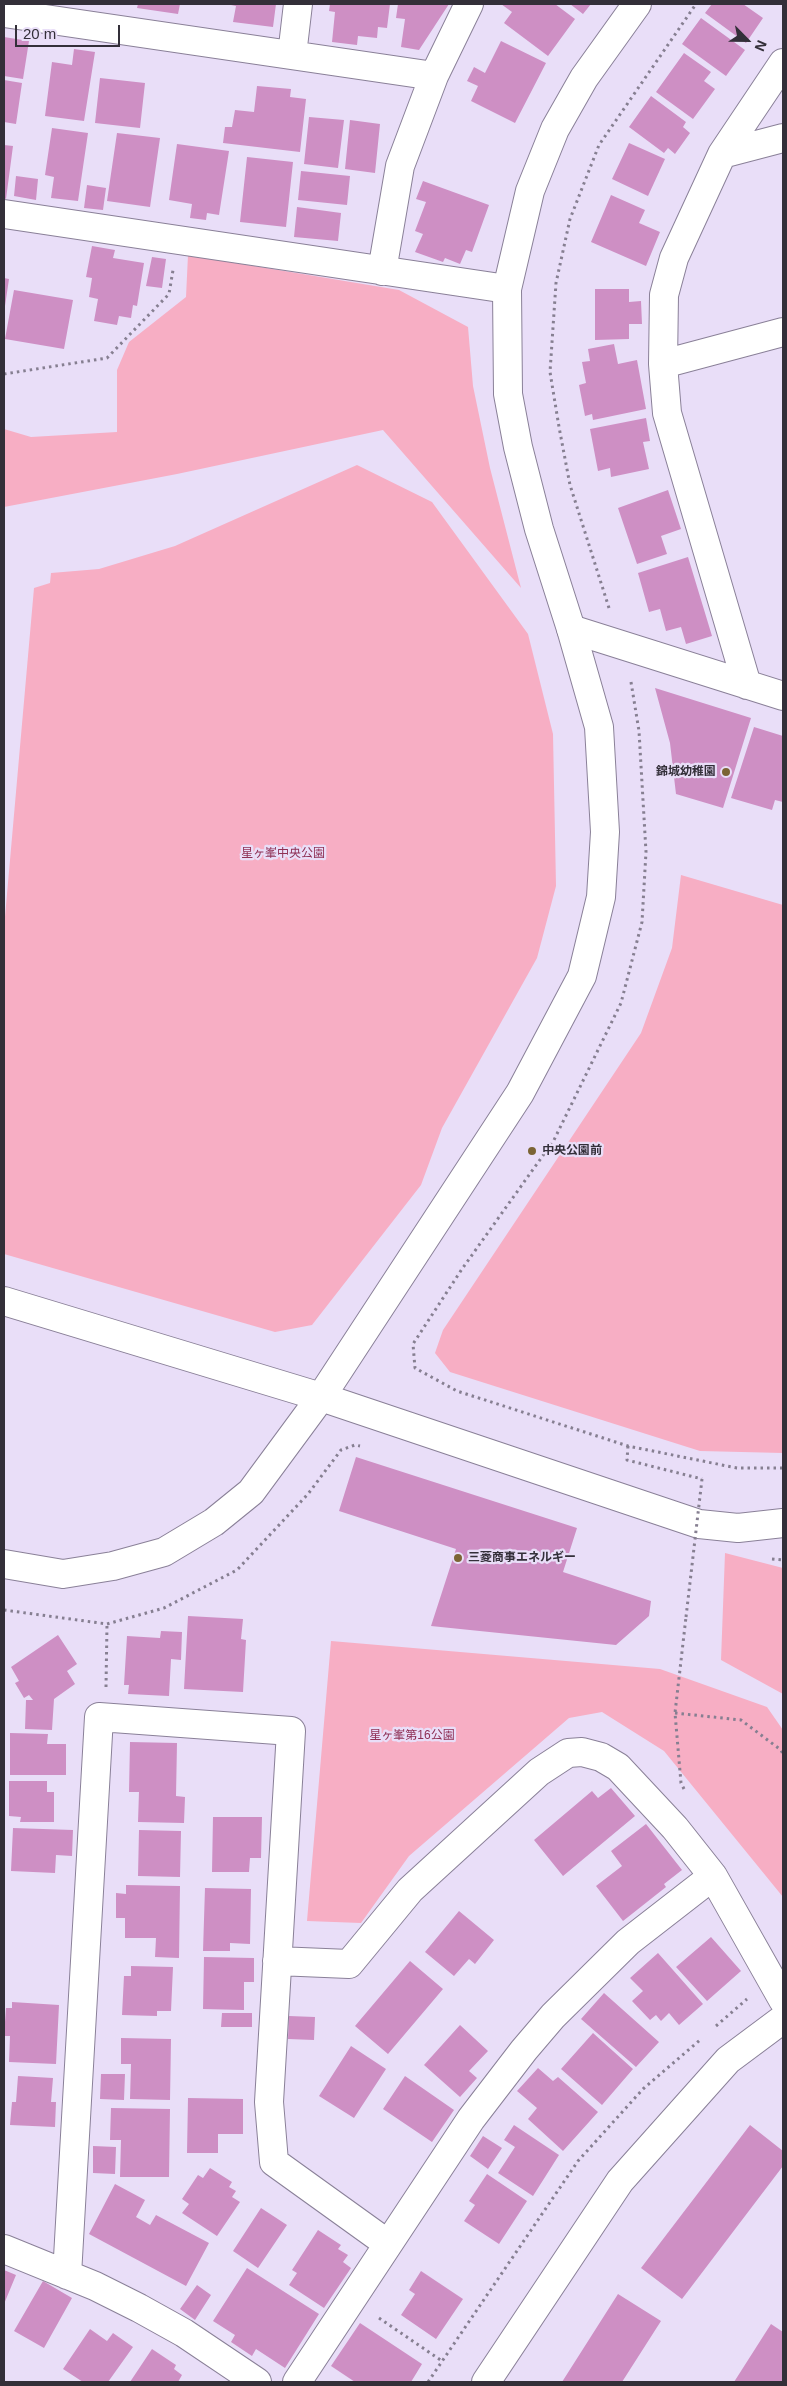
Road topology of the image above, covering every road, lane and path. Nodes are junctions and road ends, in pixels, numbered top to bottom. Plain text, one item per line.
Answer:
1 (298, 4) edge
2 (469, 4) edge
3 (637, 4) edge
4 (696, 4) edge
5 (4, 13) edge
6 (292, 55) junction
7 (783, 63) edge
8 (434, 76) junction
9 (783, 138) edge
10 (722, 154) junction
11 (4, 214) edge
12 (178, 240) junction
13 (382, 270) junction
14 (507, 289) junction
15 (783, 332) edge
16 (663, 364) junction
17 (4, 374) edge
18 (612, 618) dead end
19 (571, 628) junction
20 (629, 674) dead end
21 (747, 685) junction
22 (783, 696) edge
23 (4, 1301) edge
24 (320, 1397) junction
25 (628, 1446) junction
26 (362, 1447) dead end
27 (783, 1468) edge
28 (783, 1523) edge
29 (684, 1550) dead end
30 (701, 1553) dead end
31 (767, 1558) dead end
32 (783, 1560) edge
33 (4, 1564) edge
34 (4, 1610) edge
35 (107, 1624) junction
36 (675, 1713) junction
37 (105, 1717) junction
38 (783, 1754) edge
39 (685, 1790) dead end
40 (713, 1876) junction
41 (277, 1961) junction
42 (749, 1998) dead end
43 (783, 2000) edge
44 (783, 2019) edge
45 (711, 2030) dead end
46 (703, 2037) dead end
47 (388, 2244) junction
48 (4, 2249) edge
49 (67, 2275) junction
50 (352, 2300) junction
51 (442, 2361) junction
52 (257, 2382) edge
53 (297, 2382) edge
54 (428, 2382) edge
55 (486, 2382) edge

1 - 6 street
2 - 8 street
3 - 14 street
4 - 18 path
5 - 6 street
6 - 8 street
7 - 10 street
8 - 13 street
9 - 10 street
10 - 16 street
11 - 12 street
12 - 13 street
12 - 17 path
13 - 14 street
14 - 19 street
15 - 16 street
16 - 21 street
19 - 21 street
19 - 24 street
20 - 25 path
21 - 22 street
23 - 24 street
24 - 28 street
24 - 33 street
25 - 27 path
25 - 36 path, bridge
26 - 35 path
29 - 30 path
31 - 32 path
34 - 35 path
35 - 37 path
36 - 38 path
36 - 39 path
37 - 41 street
37 - 49 street
40 - 41 street
40 - 43 street
40 - 47 street
41 - 47 street
42 - 45 path
44 - 55 street
46 - 51 path
47 - 50 street
48 - 49 street
49 - 52 street
50 - 51 path
50 - 53 street
51 - 54 path

